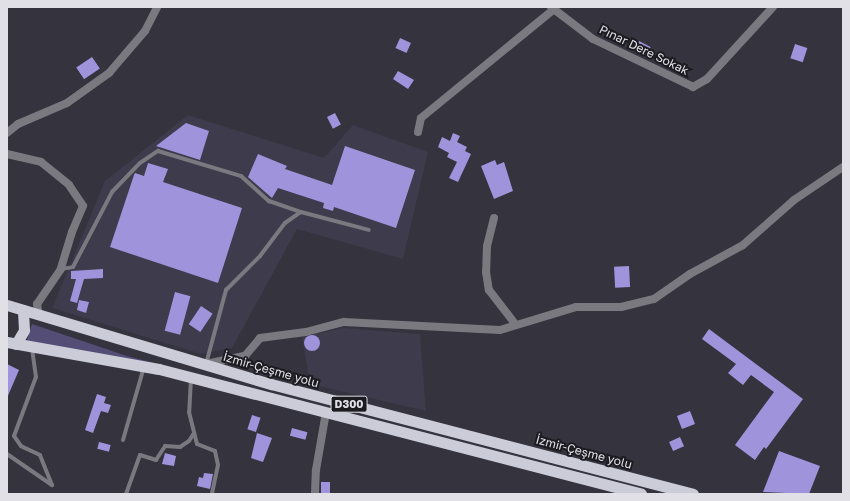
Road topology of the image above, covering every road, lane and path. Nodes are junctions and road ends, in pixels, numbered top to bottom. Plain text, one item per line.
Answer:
1 (157, 7) edge
2 (773, 7) edge
3 (552, 8) edge
4 (418, 132) dead end
5 (7, 133) edge
6 (7, 154) edge
7 (843, 167) edge
8 (301, 212) junction
9 (494, 218) dead end
10 (369, 230) dead end
11 (60, 269) junction
12 (7, 305) edge
13 (23, 310) junction
14 (39, 316) junction
15 (516, 325) junction
16 (12, 343) edge
17 (32, 346) junction
18 (206, 365) junction
19 (144, 366) junction
20 (191, 377) junction
21 (326, 412) junction
22 (194, 432) junction
23 (123, 440) dead end
24 (7, 454) edge
25 (126, 494) edge
26 (212, 494) edge
27 (315, 494) edge
28 (641, 494) edge
29 (694, 494) edge

1 - 5 street
2 - 3 street, Pınar Dere Sokak
3 - 4 street
6 - 11 street
7 - 15 street
8 - 10 lane
8 - 11 lane
8 - 18 lane
9 - 15 street
11 - 14 street
12 - 13 highway, İzmir-Çeşme yolu / D300
13 - 14 highway, İzmir-Çeşme yolu / D300
13 - 16 highway
14 - 18 highway, İzmir-Çeşme yolu / D300
15 - 18 street
16 - 17 highway, D300
17 - 19 highway, D300
17 - 24 lane
18 - 29 highway, İzmir-Çeşme yolu / D300
19 - 20 highway, D300
19 - 23 lane
20 - 21 highway, D300
20 - 22 lane
21 - 27 street
21 - 28 highway, D300
22 - 25 lane
22 - 26 lane

